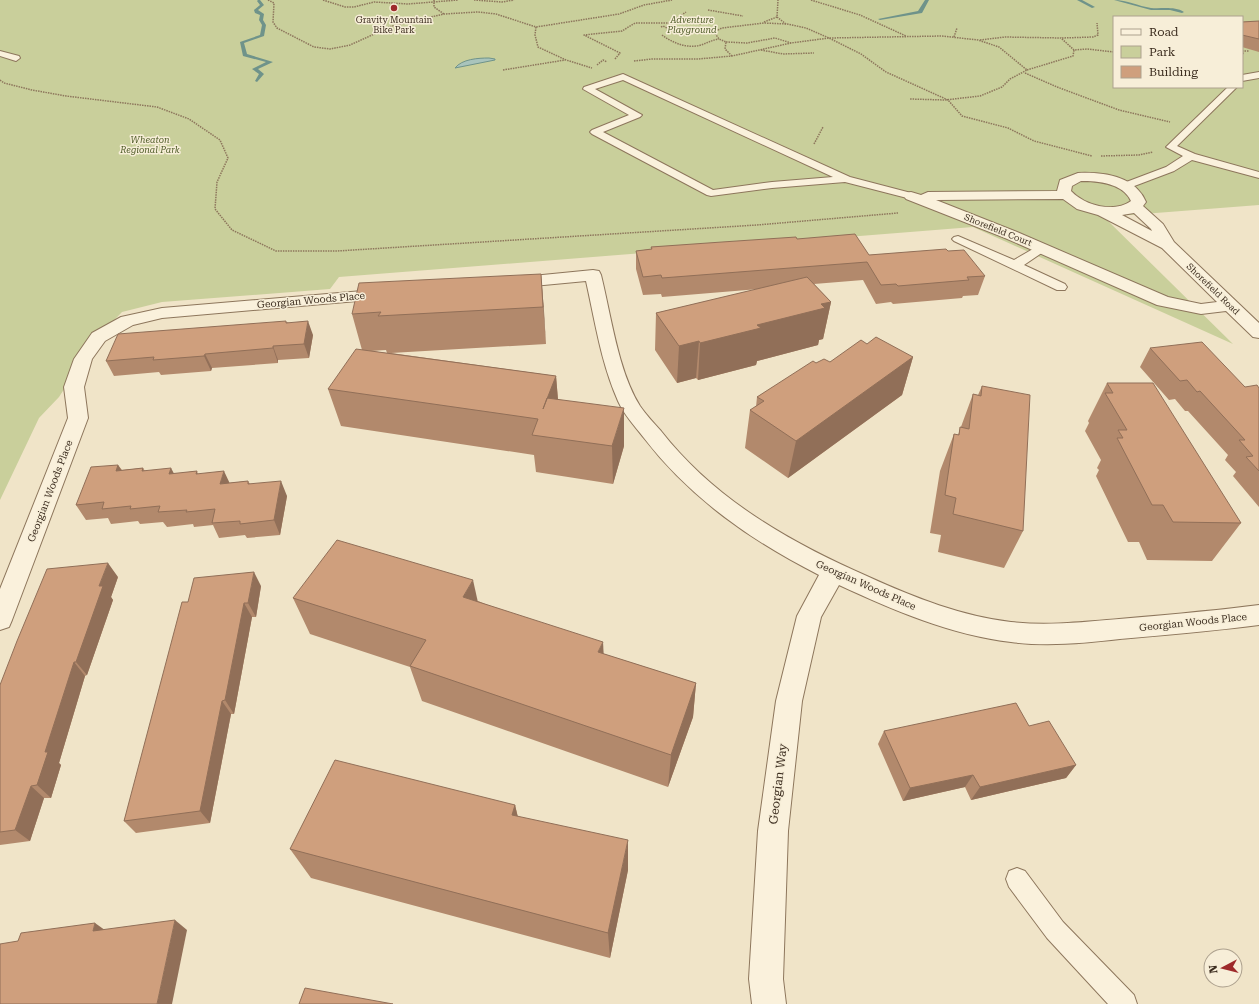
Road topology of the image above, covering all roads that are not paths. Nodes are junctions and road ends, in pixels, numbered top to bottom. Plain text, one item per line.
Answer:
1 (0, 53) edge
2 (16, 58) dead end
3 (1259, 75) edge
4 (1243, 78) edge
5 (1232, 88) edge
6 (1191, 156) junction
7 (1259, 175) edge
8 (846, 179) junction
9 (1125, 186) junction
10 (1065, 195) junction
11 (911, 196) junction
12 (1136, 207) junction
13 (1104, 211) junction
14 (958, 239) dead end
15 (1167, 244) junction
16 (1042, 248) junction
17 (1016, 265) junction
18 (492, 284) edge
19 (1062, 287) dead end
20 (406, 292) edge
21 (1230, 305) junction
22 (1259, 332) edge
23 (834, 573) junction
24 (1259, 615) edge
25 (0, 620) edge
26 (1018, 879) dead end
27 (769, 1004) edge
28 (1125, 1004) edge

1 - 2 lane
3 - 4 lane
5 - 6 lane
6 - 7 lane
6 - 9 lane
8 - 8 lane
8 - 11 lane
9 - 10 street
9 - 12 street
10 - 11 street, Shorefield Court
10 - 13 street, Shorefield Road
11 - 16 street, Shorefield Court
12 - 13 street, Shorefield Road
12 - 15 street, Shorefield Road
13 - 15 street, Shorefield Road
14 - 17 lane
15 - 21 street, Shorefield Road
16 - 17 lane
16 - 21 street, Shorefield Court
17 - 19 lane
18 - 23 street, Georgian Woods Place
20 - 25 street, Georgian Woods Place
21 - 22 street, Shorefield Road
23 - 24 street, Georgian Woods Place
23 - 27 street, Georgian Way
26 - 28 lane

